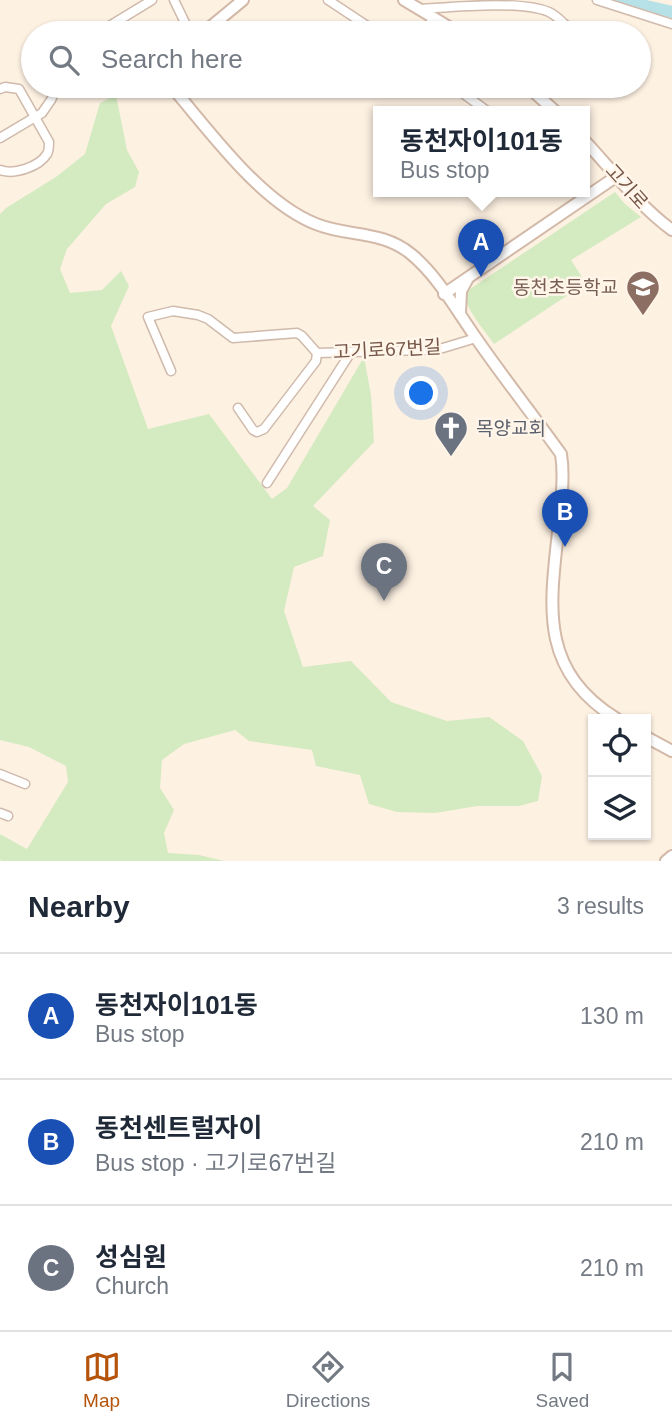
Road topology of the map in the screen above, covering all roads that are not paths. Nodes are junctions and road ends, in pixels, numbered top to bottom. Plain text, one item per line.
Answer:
1 (152, 0) edge
2 (174, 0) edge
3 (243, 0) edge
4 (328, 0) edge
5 (404, 0) edge
6 (597, 0) edge
7 (421, 9) junction
8 (434, 18) junction
9 (118, 21) edge
10 (184, 21) edge
11 (218, 21) edge
12 (360, 21) edge
13 (432, 21) edge
14 (439, 21) edge
15 (560, 21) edge
16 (672, 24) edge
17 (0, 89) edge
18 (21, 92) edge
19 (25, 98) edge
20 (50, 98) edge
21 (181, 98) edge
22 (36, 116) junction
23 (0, 138) edge
24 (590, 147) edge
25 (0, 170) edge
26 (617, 176) junction
27 (590, 190) edge
28 (577, 197) edge
29 (672, 230) edge
30 (471, 276) junction
31 (444, 293) junction
32 (460, 314) junction
33 (476, 338) junction
34 (351, 352) junction
35 (317, 353) junction
36 (171, 371) dead end
37 (238, 408) dead end
38 (267, 483) dead end
39 (610, 714) edge
40 (651, 740) edge
41 (672, 751) edge
42 (0, 774) edge
43 (25, 784) dead end
44 (672, 856) edge
45 (666, 861) edge

1 - 9 street
2 - 10 street
3 - 11 street
4 - 12 street
5 - 7 street
6 - 16 street
7 - 8 street
7 - 15 street
8 - 13 street
8 - 14 street
17 - 18 street
19 - 22 street
20 - 22 street
21 - 31 street
22 - 23 street
22 - 25 street
24 - 26 street, 고기로
26 - 27 street
26 - 29 street, 고기로
28 - 30 street
30 - 31 street
30 - 32 street
31 - 32 street
32 - 33 street
33 - 34 street, 고기로67번길
33 - 39 street
34 - 35 street, 고기로67번길
34 - 38 street
35 - 36 street, 고기로67번길
35 - 37 street
40 - 41 street
42 - 43 street
44 - 45 street

